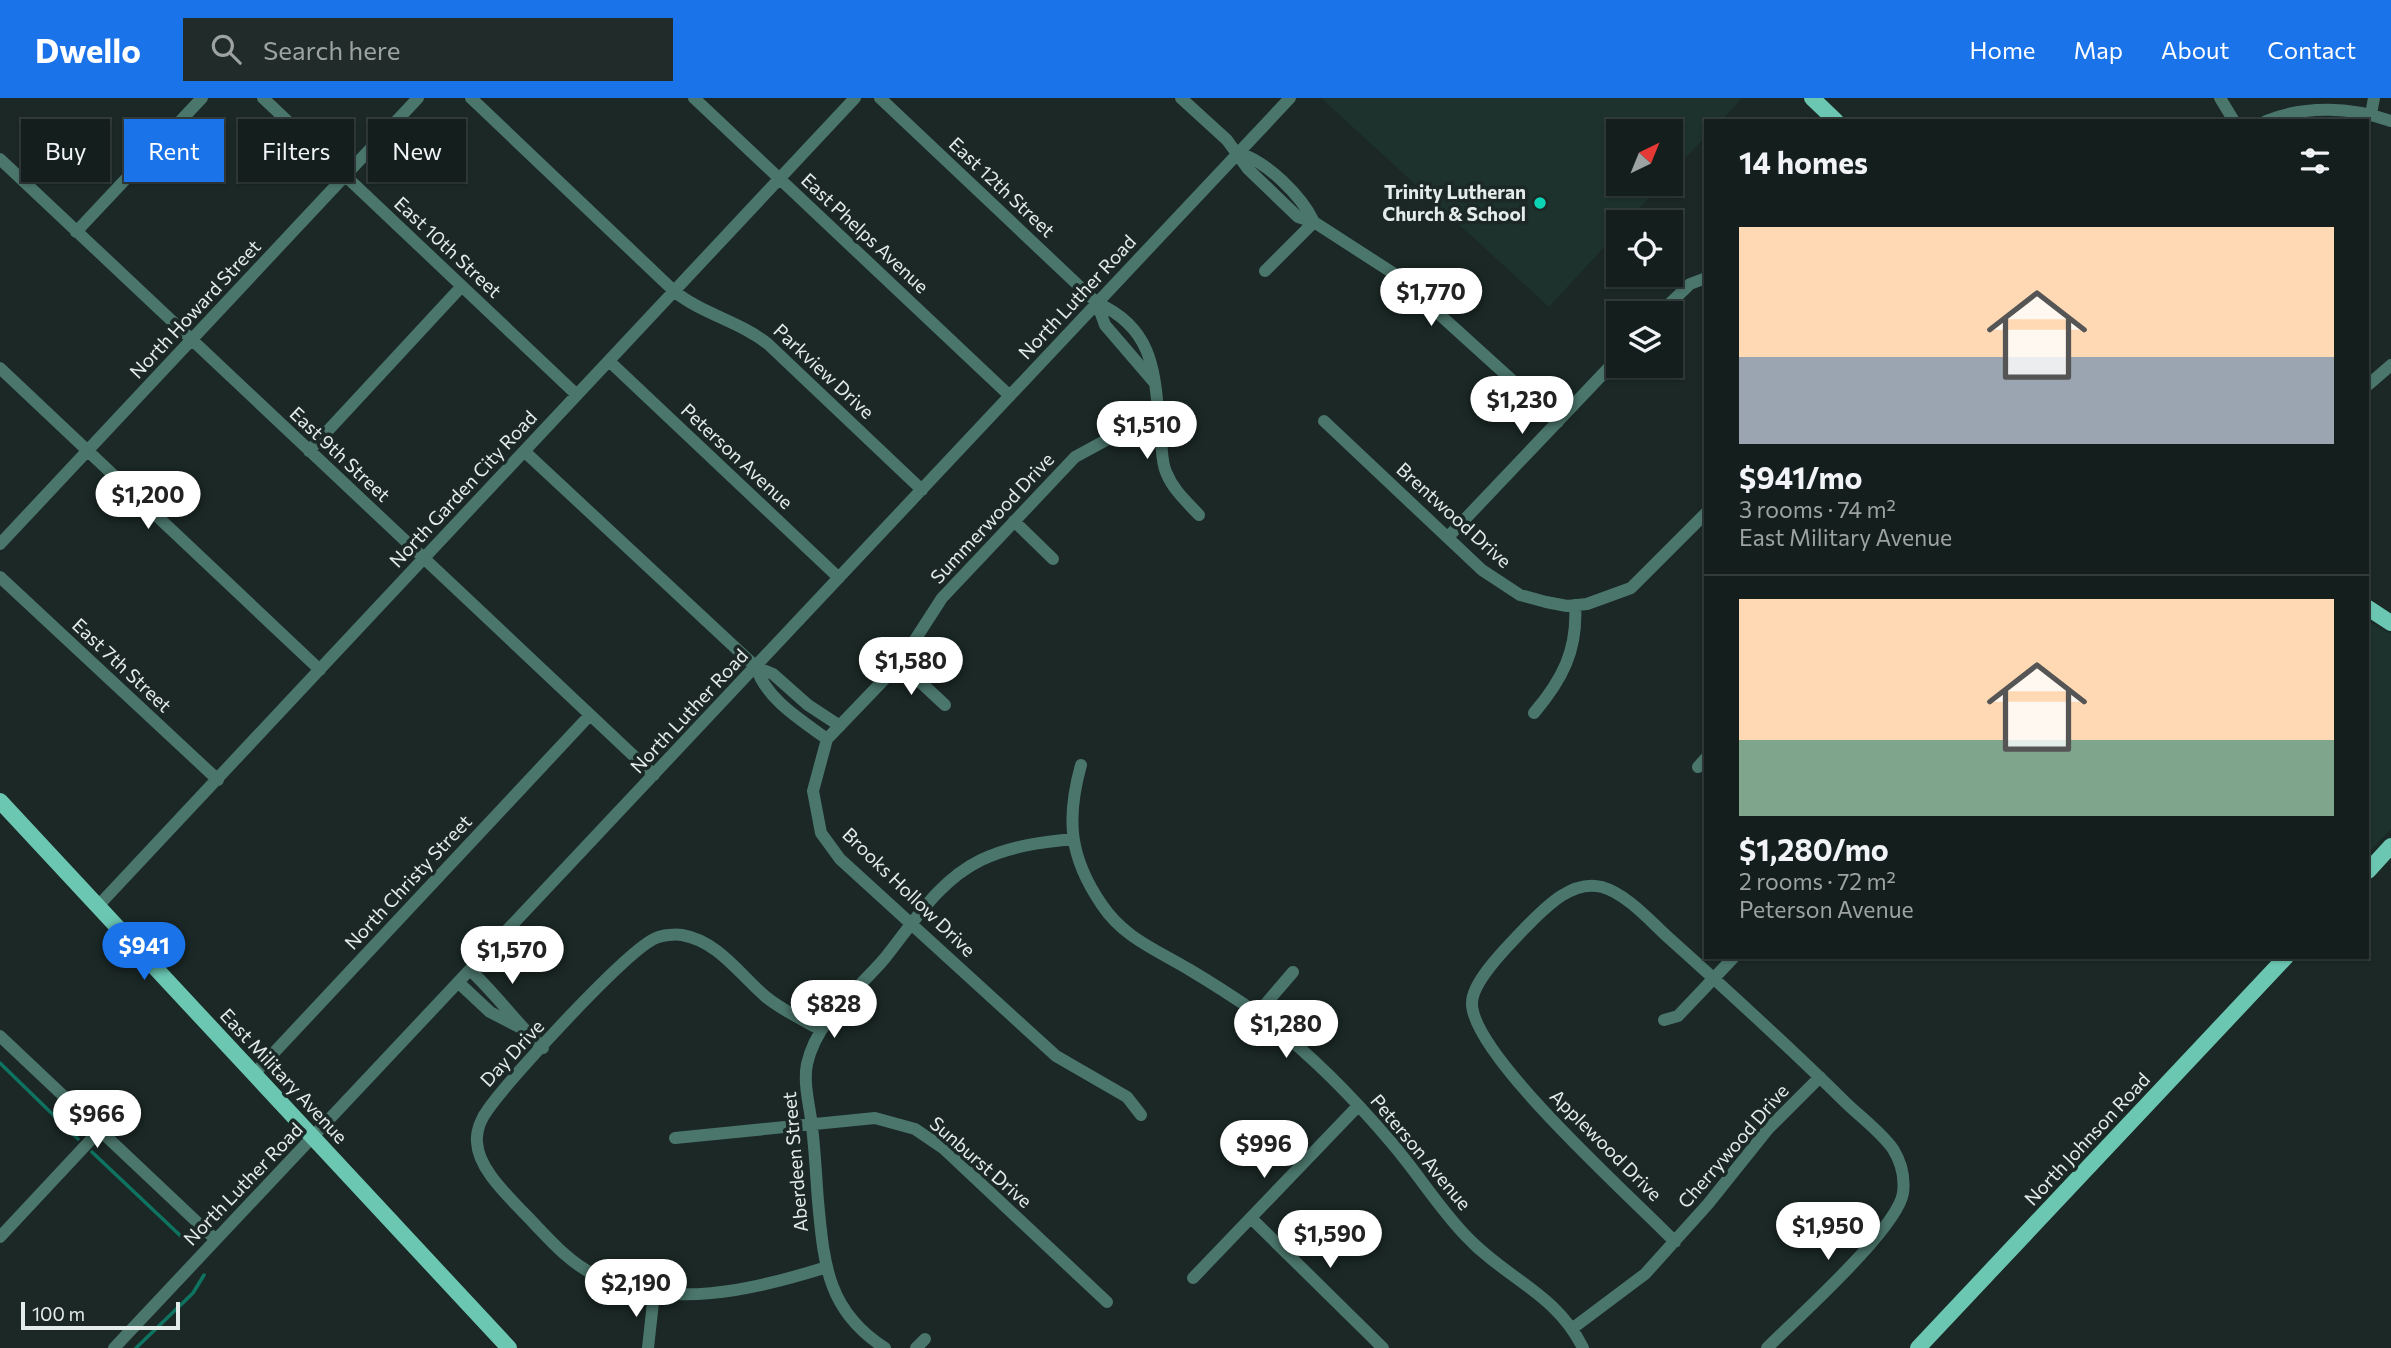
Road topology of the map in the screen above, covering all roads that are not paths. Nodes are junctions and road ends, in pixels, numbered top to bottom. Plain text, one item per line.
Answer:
1 (202, 98) edge
2 (262, 98) edge
3 (418, 98) edge
4 (471, 98) edge
5 (694, 98) edge
6 (855, 98) edge
7 (880, 98) edge
8 (1181, 98) edge
9 (1290, 98) edge
10 (1812, 98) edge
11 (2220, 98) edge
12 (2374, 98) edge
13 (2371, 114) junction
14 (284, 119) edge
15 (1834, 119) edge
16 (2233, 119) edge
17 (2274, 119) edge
18 (2391, 121) edge
19 (1239, 153) junction
20 (0, 159) edge
21 (354, 166) edge
22 (780, 178) junction
23 (339, 182) edge
24 (351, 182) edge
25 (1314, 222) junction
26 (76, 232) junction
27 (1265, 271) dead end
28 (1704, 279) edge
29 (462, 286) junction
30 (674, 291) junction
31 (1672, 301) edge
32 (1097, 303) junction
33 (192, 341) junction
34 (608, 361) junction
35 (2391, 365) edge
36 (0, 368) edge
37 (1606, 371) edge
38 (1154, 382) junction
39 (2369, 384) edge
40 (577, 394) junction
41 (1010, 396) junction
42 (1324, 421) dead end
43 (1558, 422) junction
44 (1160, 429) junction
45 (87, 451) junction
46 (309, 451) junction
47 (524, 451) junction
48 (922, 490) junction
49 (1704, 515) edge
50 (1199, 516) dead end
51 (1014, 521) junction
52 (1448, 537) junction
53 (0, 544) edge
54 (424, 559) junction
55 (1053, 559) dead end
56 (0, 577) edge
57 (839, 578) junction
58 (1574, 606) junction
59 (2369, 609) edge
60 (2391, 623) edge
61 (900, 663) junction
62 (756, 667) junction
63 (320, 670) junction
64 (945, 705) dead end
65 (1534, 713) dead end
66 (590, 715) junction
67 (840, 726) junction
68 (827, 739) junction
69 (1081, 765) dead end
70 (654, 775) junction
71 (218, 780) junction
72 (0, 801) edge
73 (1073, 839) junction
74 (2391, 846) edge
75 (2369, 870) edge
76 (98, 906) junction
77 (911, 924) junction
78 (1732, 959) edge
79 (2284, 959) edge
80 (471, 971) junction
81 (1293, 972) dead end
82 (1714, 979) junction
83 (459, 984) junction
84 (1257, 1013) junction
85 (1664, 1020) dead end
86 (522, 1028) junction
87 (821, 1030) junction
88 (0, 1036) edge
89 (543, 1048) junction
90 (254, 1074) junction
91 (1820, 1077) junction
92 (1358, 1106) junction
93 (1141, 1115) dead end
94 (812, 1124) junction
95 (100, 1130) junction
96 (675, 1138) dead end
97 (314, 1139) junction
98 (1251, 1218) junction
99 (0, 1237) edge
100 (216, 1240) junction
101 (1675, 1242) junction
102 (827, 1267) junction
103 (1193, 1278) dead end
104 (654, 1293) junction
105 (1107, 1302) dead end
106 (1573, 1328) junction
107 (114, 1348) edge
108 (509, 1348) edge
109 (648, 1348) edge
110 (885, 1348) edge
111 (1383, 1348) edge
112 (1583, 1348) edge
113 (1767, 1348) edge
114 (1918, 1348) edge

1 - 26 street
2 - 14 street, East 10th Street
3 - 21 street, North Howard Street
4 - 30 street, Parkview Drive
5 - 22 street, East Phelps Avenue
6 - 22 street, North Garden City Road
7 - 32 street, East 12th Street
8 - 19 street
9 - 19 street, North Luther Road
10 - 15 main road
11 - 16 street
12 - 13 street
13 - 17 street
13 - 18 street
19 - 25 street
19 - 32 street, North Luther Road
20 - 26 street, East 9th Street
22 - 30 street, North Garden City Road
22 - 41 street, East Phelps Avenue
23 - 33 street, North Howard Street
24 - 29 street, East 10th Street
25 - 27 street
25 - 43 street
26 - 33 street, East 9th Street
28 - 31 street
29 - 40 street, East 10th Street
29 - 46 street
30 - 34 street, North Garden City Road
30 - 48 street, Parkview Drive
32 - 38 street, East 12th Street
32 - 38 street, East 12th Street
32 - 41 street, North Luther Road
33 - 45 street, North Howard Street
33 - 46 street, East 9th Street
34 - 40 street, North Garden City Road
34 - 57 street, Peterson Avenue
35 - 39 street
36 - 45 street
37 - 43 street
38 - 44 street, East 12th Street
40 - 47 street, North Garden City Road
41 - 48 street, North Luther Road
42 - 52 street, Brentwood Drive
43 - 52 street
44 - 50 street, East 12th Street
44 - 51 street, Summerwood Drive
45 - 53 street, North Howard Street
45 - 63 street
46 - 54 street, East 9th Street
47 - 54 street, North Garden City Road
47 - 62 street
48 - 57 street, North Luther Road
49 - 58 street
51 - 55 street
51 - 61 street, Summerwood Drive
52 - 58 street, Brentwood Drive
54 - 63 street, North Garden City Road
54 - 66 street, East 9th Street
56 - 71 street, East 7th Street
57 - 62 street, North Luther Road
58 - 65 street
59 - 60 main road
61 - 64 street
61 - 67 street, Summerwood Drive
62 - 67 street
62 - 68 street
62 - 70 street, North Luther Road
63 - 71 street, North Garden City Road
66 - 70 street, East 9th Street
66 - 90 street, North Christy Street
67 - 68 street, Summerwood Drive
68 - 77 street, Brooks Hollow Drive
69 - 73 street, Peterson Avenue
70 - 80 street, North Luther Road
71 - 76 street, North Garden City Road
72 - 76 main road, East Military Avenue
73 - 77 street, Aberdeen Street
73 - 84 street, Peterson Avenue
74 - 75 main road
76 - 90 main road, East Military Avenue
77 - 87 street, Aberdeen Street
77 - 93 street, Brooks Hollow Drive
78 - 82 street
79 - 114 main road, North Johnson Road
80 - 83 street, North Luther Road
80 - 86 street
81 - 84 street
82 - 85 street
82 - 91 street
82 - 101 street, Applewood Drive
83 - 86 street
83 - 97 street, North Luther Road
84 - 92 street, Peterson Avenue
86 - 89 street
87 - 89 street, Day Drive
87 - 94 street, Aberdeen Street
88 - 95 street
89 - 104 street, Day Drive
90 - 97 main road, East Military Avenue
91 - 101 street, Cherrywood Drive
91 - 113 street
92 - 98 street
92 - 106 street, Peterson Avenue
94 - 96 street, Sunburst Drive
94 - 102 street, Aberdeen Street
94 - 105 street, Sunburst Drive
95 - 99 street
95 - 100 street
97 - 100 street, North Luther Road
97 - 108 main road, East Military Avenue
98 - 103 street
98 - 111 street
100 - 107 street, North Luther Road
101 - 106 street, Cherrywood Drive
102 - 104 street, Day Drive
102 - 110 street, Aberdeen Street
104 - 109 street
106 - 112 street, Peterson Avenue

